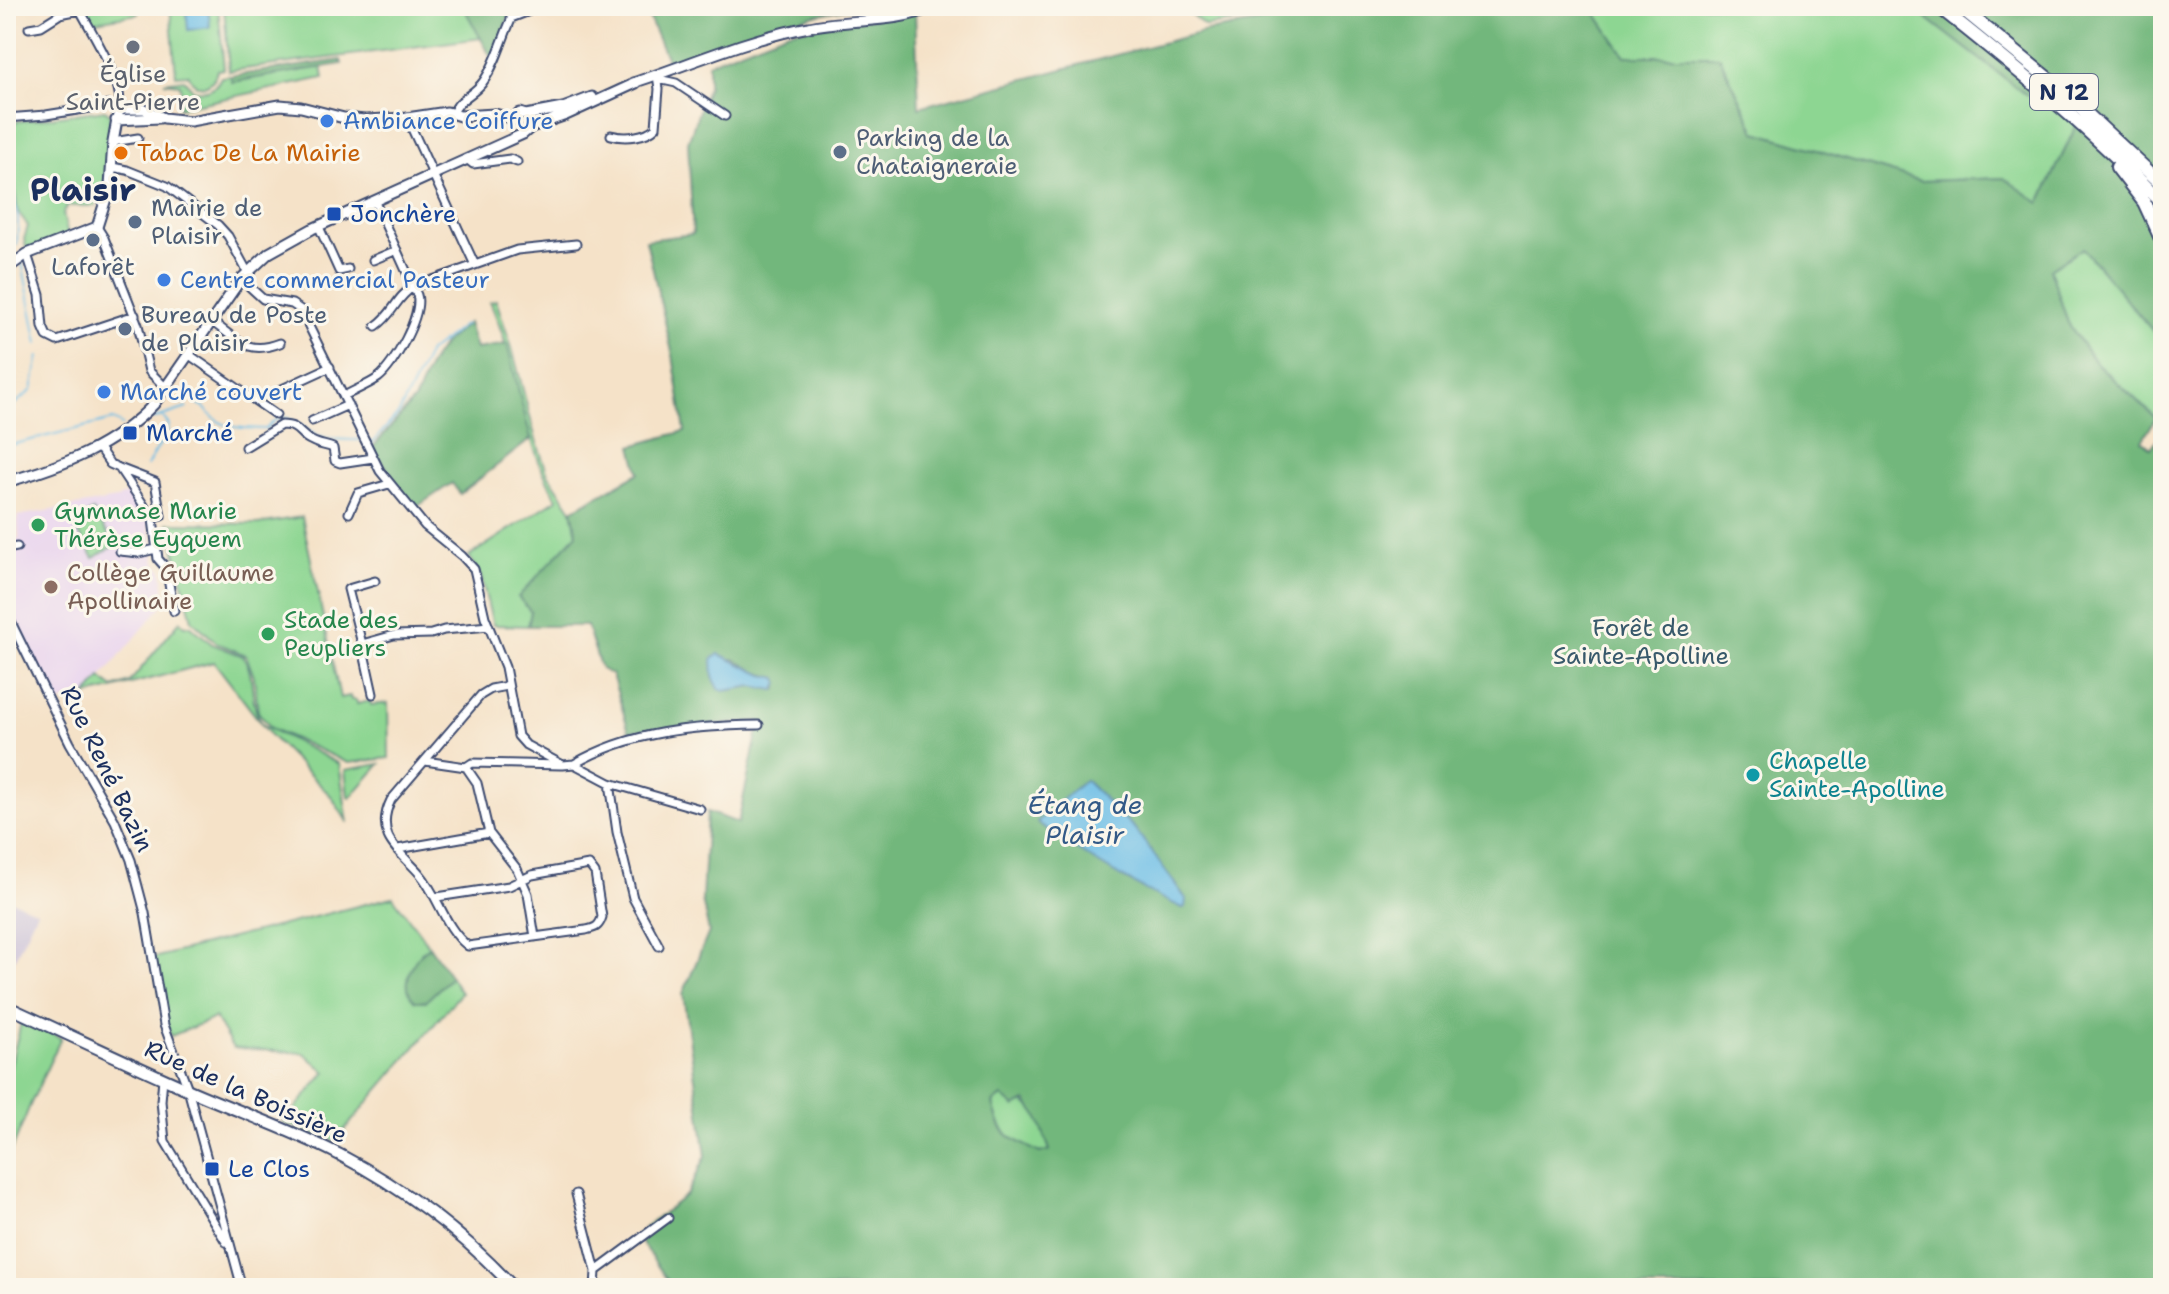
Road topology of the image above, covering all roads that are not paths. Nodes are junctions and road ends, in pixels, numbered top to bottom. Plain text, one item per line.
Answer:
1 (518, 6) edge
2 (542, 6) edge
3 (935, 6) edge
4 (1938, 6) edge
5 (1959, 6) edge
6 (79, 8) edge
7 (511, 18) junction
8 (29, 28) dead end
9 (657, 77) junction
10 (636, 83) junction
11 (453, 114) junction
12 (117, 115) junction
13 (526, 115) junction
14 (725, 116) dead end
15 (6, 118) edge
16 (164, 118) junction
17 (407, 118) junction
18 (516, 127) junction
19 (531, 127) junction
20 (611, 135) dead end
21 (138, 138) dead end
22 (113, 142) junction
23 (2100, 143) junction
24 (2120, 144) junction
25 (468, 160) junction
26 (517, 162) dead end
27 (112, 167) junction
28 (433, 174) junction
29 (2163, 174) edge
30 (2163, 185) edge
31 (375, 202) junction
32 (2163, 204) edge
33 (97, 227) junction
34 (319, 227) junction
35 (2163, 243) edge
36 (576, 244) dead end
37 (397, 250) junction
38 (27, 254) junction
39 (373, 260) dead end
40 (474, 263) junction
41 (6, 269) edge
42 (348, 269) dead end
43 (244, 275) junction
44 (413, 287) junction
45 (135, 315) junction
46 (211, 321) junction
47 (376, 326) dead end
48 (280, 343) dead end
49 (188, 354) junction
50 (330, 367) junction
51 (165, 387) junction
52 (282, 389) dead end
53 (344, 396) junction
54 (348, 405) junction
55 (276, 415) dead end
56 (312, 421) dead end
57 (245, 447) dead end
58 (99, 448) junction
59 (373, 458) junction
60 (119, 468) junction
61 (6, 482) edge
62 (389, 484) junction
63 (349, 513) dead end
64 (153, 519) junction
65 (17, 547) dead end
66 (6, 549) edge
67 (156, 549) junction
68 (120, 551) dead end
69 (375, 581) dead end
70 (174, 611) dead end
71 (6, 612) edge
72 (489, 626) junction
73 (362, 644) junction
74 (507, 686) junction
75 (373, 694) dead end
76 (759, 725) dead end
77 (425, 761) junction
78 (574, 764) junction
79 (563, 765) junction
80 (466, 767) junction
81 (610, 783) junction
82 (700, 809) dead end
83 (489, 833) junction
84 (398, 849) junction
85 (522, 880) junction
86 (437, 897) junction
87 (535, 937) junction
88 (659, 946) dead end
89 (6, 1006) edge
90 (163, 1078) junction
91 (188, 1089) junction
92 (576, 1194) dead end
93 (668, 1218) dead end
94 (220, 1225) junction
95 (596, 1271) junction
96 (242, 1288) edge
97 (511, 1288) edge
98 (595, 1288) edge

1 - 7 street
2 - 7 street
3 - 9 street
4 - 23 highway, N 12
5 - 24 highway, N 12
6 - 8 street
6 - 12 street
7 - 11 street
9 - 10 street
9 - 14 street
9 - 20 street
10 - 13 street
10 - 19 street
11 - 17 street
11 - 18 street
12 - 15 street
12 - 16 street
12 - 16 street
12 - 22 street
13 - 18 street
13 - 19 street
16 - 17 street
17 - 28 street
18 - 19 street
18 - 25 street
21 - 22 street
22 - 27 street
23 - 32 highway, N 12
23 - 35 highway
24 - 29 highway
24 - 30 highway, N 12
25 - 26 street
25 - 28 street
27 - 33 street
27 - 43 street
28 - 31 street
28 - 40 street
31 - 34 street
31 - 37 street
33 - 38 street
33 - 45 street
34 - 42 street
34 - 43 street
36 - 40 street
37 - 39 street
37 - 44 street
38 - 41 street
38 - 45 street
40 - 44 street
43 - 46 street
43 - 50 street
44 - 47 street
44 - 53 street
45 - 51 street
46 - 48 street
46 - 49 street
49 - 51 street
49 - 55 street
50 - 52 street
50 - 53 street
51 - 58 street
53 - 54 street
54 - 56 street
54 - 59 street
57 - 59 street
58 - 60 street
58 - 61 street
59 - 62 street
60 - 64 street
60 - 64 street
62 - 63 street
62 - 72 street
64 - 67 street
65 - 66 street
67 - 68 street
67 - 70 street
69 - 73 street
71 - 91 street, Rue René Bazin
72 - 73 street
72 - 74 street
73 - 75 street
74 - 77 street
74 - 79 street
76 - 78 street
77 - 80 street
77 - 84 street
78 - 79 street
78 - 81 street
79 - 80 street
80 - 83 street
81 - 82 street
81 - 88 street
83 - 84 street
83 - 85 street
84 - 86 street
85 - 86 street
85 - 87 street
85 - 87 street
86 - 87 street
89 - 90 main road, Rue de la Boissière
90 - 91 main road, Rue de la Boissière
90 - 94 street
91 - 94 street, Rue René Bazin
91 - 97 main road, Rue de la Boissière
92 - 95 street
93 - 95 street
94 - 96 street
95 - 98 street

